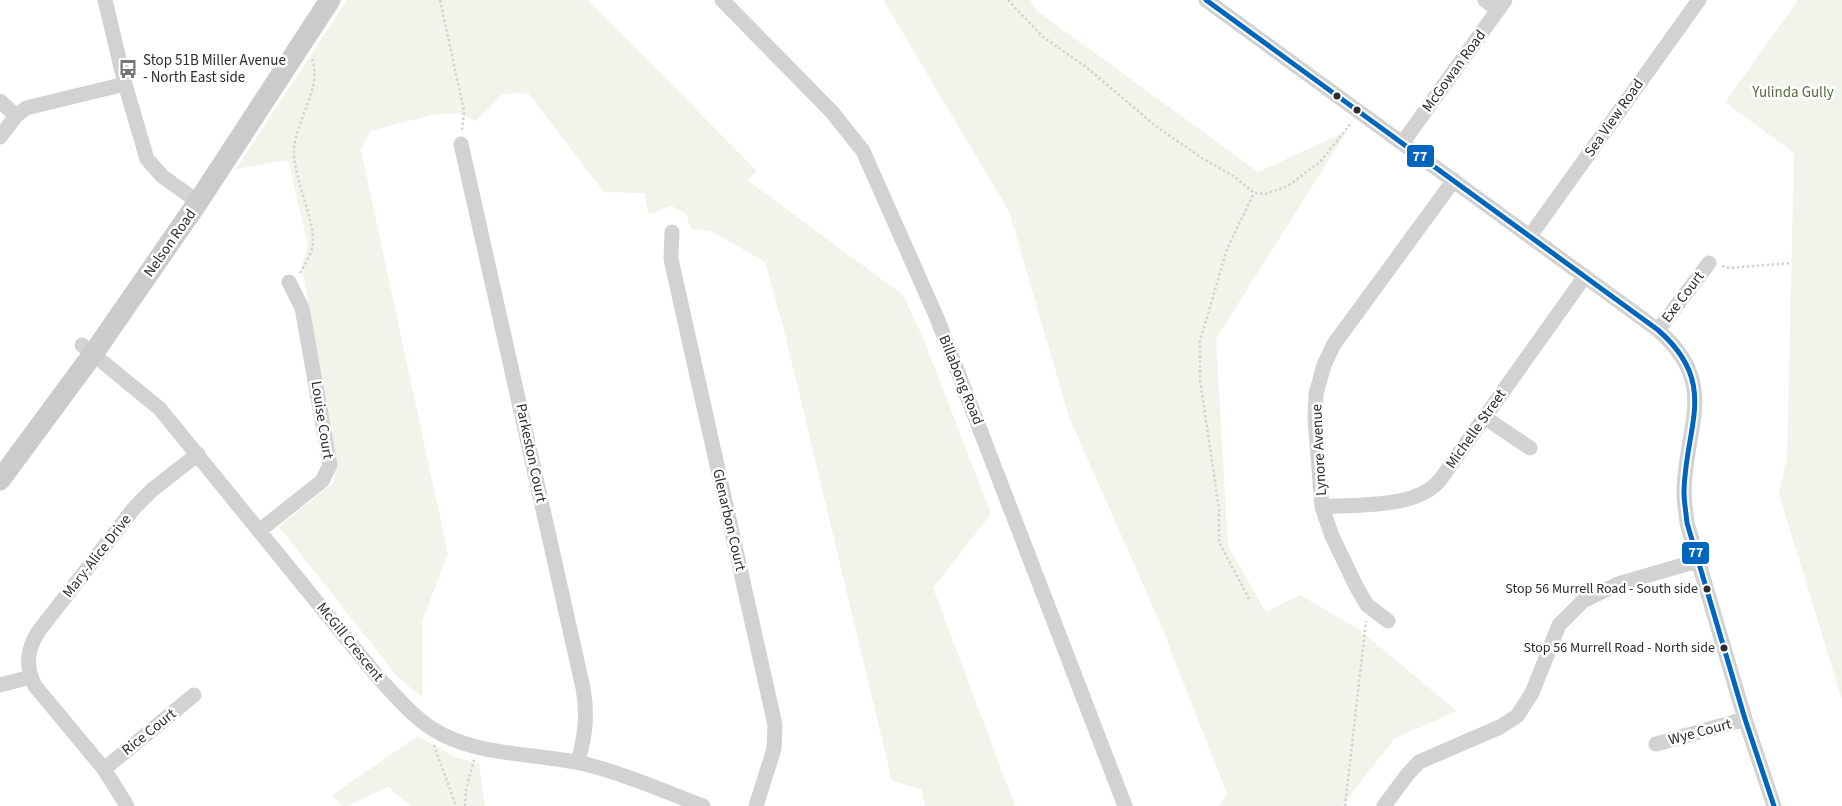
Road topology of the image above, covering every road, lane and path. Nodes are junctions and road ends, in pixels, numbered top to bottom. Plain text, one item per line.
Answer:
1 (105, 0) edge
2 (312, 0) edge
3 (330, 0) edge
4 (440, 0) edge
5 (722, 0) edge
6 (1008, 0) edge
7 (1206, 0) edge
8 (1485, 0) edge
9 (1698, 0) edge
10 (1501, 5) edge
11 (312, 58) dead end
12 (125, 84) junction
13 (0, 101) edge
14 (1360, 111) junction
15 (16, 116) junction
16 (0, 137) edge
17 (1403, 142) junction
18 (461, 144) joint
19 (1454, 180) junction
20 (1254, 193) junction
21 (193, 198) junction
22 (672, 232) dead end
23 (1530, 236) junction
24 (1709, 263) joint
25 (1791, 263) dead end
26 (1585, 276) junction
27 (294, 278) joint
28 (1658, 330) junction
29 (87, 349) junction
30 (1484, 417) junction
31 (1530, 448) dead end
32 (198, 454) junction
33 (0, 456) edge
34 (0, 480) edge
35 (1322, 506) junction
36 (259, 530) junction
37 (1697, 561) junction
38 (1250, 599) dead end
39 (1367, 605) junction
40 (1388, 622) dead end
41 (31, 677) junction
42 (0, 685) edge
43 (194, 695) dead end
44 (1745, 719) junction
45 (429, 727) junction
46 (1656, 744) dead end
47 (475, 746) junction
48 (578, 762) junction
49 (104, 769) junction
50 (127, 806) edge
51 (456, 806) edge
52 (465, 806) edge
53 (703, 806) edge
54 (756, 806) edge
55 (1125, 806) edge
56 (1345, 806) edge
57 (1384, 806) edge
58 (1774, 806) edge

1 - 12 street
2 - 21 main road, Nelson Road
3 - 21 main road, Nelson Road
4 - 18 path
5 - 55 street, Billabong Road
6 - 20 path
7 - 14 street
8 - 10 street
9 - 23 street, Sea View Road
10 - 17 street, McGowan Road
11 - 27 path
12 - 15 street
12 - 21 street
13 - 15 street
14 - 17 street
14 - 20 path
15 - 16 street
17 - 19 street
18 - 48 street, Parkeston Court
19 - 23 street
19 - 35 street, Lynore Avenue
20 - 38 path
21 - 29 main road, Nelson Road
22 - 54 street, Glenarbon Court
23 - 26 street
24 - 25 path
24 - 28 street, Exe Court
26 - 28 street
26 - 30 street, Michelle Street
27 - 36 street, Louise Court
28 - 37 street
29 - 32 street, McGill Crescent
29 - 33 main road, Nelson Road
29 - 34 main road, Nelson Road
30 - 31 street
30 - 35 street, Michelle Street
32 - 36 street, McGill Crescent
32 - 41 street, Mary-Alice Drive
35 - 39 street, Lynore Avenue
36 - 45 street, McGill Crescent
37 - 44 street
37 - 57 street
39 - 40 street, Lynore Avenue
39 - 56 path
41 - 42 street
41 - 49 street, Mary-Alice Drive
43 - 49 street, Rice Court
44 - 46 street, Wye Court
44 - 58 street
45 - 47 street, McGill Crescent
45 - 51 path
47 - 48 street, McGill Crescent
47 - 52 path
48 - 53 street, McGill Crescent
49 - 50 street, Mary-Alice Drive

